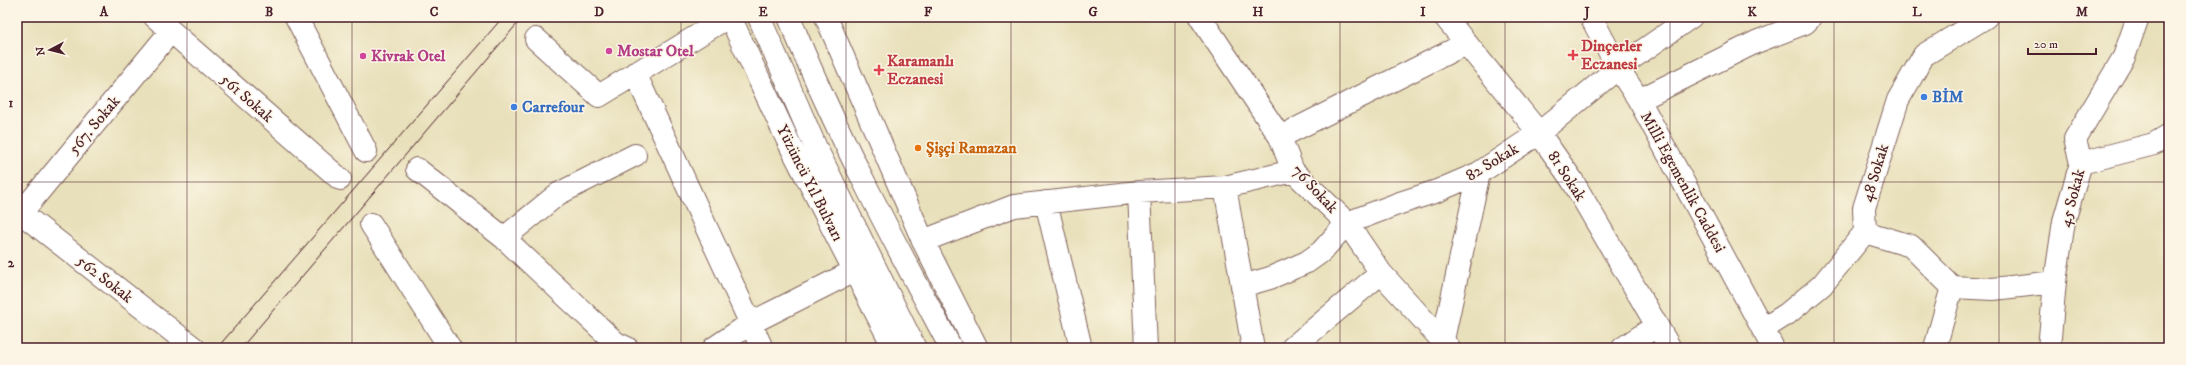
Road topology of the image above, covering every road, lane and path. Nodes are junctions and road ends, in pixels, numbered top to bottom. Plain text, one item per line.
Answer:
1 (155, 17) edge
2 (296, 17) edge
3 (729, 17) edge
4 (759, 17) edge
5 (789, 17) edge
6 (826, 17) edge
7 (1445, 17) edge
8 (1591, 17) edge
9 (1692, 17) edge
10 (1811, 17) edge
11 (1986, 17) edge
12 (2138, 17) edge
13 (1202, 18) edge
14 (171, 31) junction
15 (536, 39) dead end
16 (1465, 44) junction
17 (1618, 68) junction
18 (635, 73) junction
19 (1638, 100) junction
20 (1539, 133) junction
21 (2169, 135) edge
22 (1280, 137) junction
23 (366, 151) dead end
24 (635, 155) dead end
25 (2081, 164) junction
26 (417, 169) dead end
27 (1293, 171) junction
28 (1479, 173) junction
29 (340, 179) dead end
30 (1225, 187) junction
31 (1139, 192) junction
32 (1046, 202) junction
33 (18, 214) edge
34 (1347, 223) junction
35 (371, 224) dead end
36 (1865, 232) junction
37 (504, 238) junction
38 (923, 241) junction
39 (854, 271) junction
40 (1381, 273) junction
41 (2055, 282) junction
42 (1242, 286) junction
43 (1952, 286) junction
44 (751, 324) junction
45 (1656, 326) junction
46 (1763, 329) junction
47 (1446, 344) edge
48 (617, 346) edge
49 (194, 348) edge
50 (450, 348) edge
51 (714, 348) edge
52 (762, 348) edge
53 (894, 348) edge
54 (915, 348) edge
55 (951, 348) edge
56 (977, 348) edge
57 (1081, 348) edge
58 (1146, 348) edge
59 (1253, 348) edge
60 (1292, 348) edge
61 (1623, 348) edge
62 (1670, 348) edge
63 (1774, 348) edge
64 (1935, 348) edge
65 (2049, 348) edge

1 - 14 street, 561 Sokak
2 - 23 street
3 - 18 street
3 - 39 street, Yüzüncü Yıl Bulvarı
4 - 54 street, Yüzüncü Yıl Bulvarı
5 - 55 street
6 - 38 street
7 - 16 street, 81 Sokak
8 - 17 street, Milli Egemenlik Caddesi
9 - 17 street, 82 Sokak
10 - 19 street
11 - 36 street, 48 Sokak
12 - 25 street, 45 Sokak
13 - 22 street, 76 Sokak
14 - 29 street, 561 Sokak
14 - 33 street, 567. Sokak
15 - 18 street
16 - 20 street, 81 Sokak
16 - 22 street
17 - 19 street, Milli Egemenlik Caddesi
17 - 20 street, 82 Sokak
18 - 44 street
19 - 46 street, Milli Egemenlik Caddesi
20 - 28 street, 82 Sokak
20 - 45 street, 81 Sokak
21 - 25 street
22 - 27 street, 76 Sokak
24 - 37 street
25 - 41 street, 45 Sokak
26 - 37 street
27 - 30 street
27 - 34 street, 76 Sokak
28 - 34 street, 82 Sokak
28 - 47 street
30 - 31 street
30 - 42 street
31 - 32 street
31 - 58 street
32 - 38 street
32 - 57 street
33 - 49 street, 562 Sokak
34 - 40 street, 76 Sokak
34 - 42 street
35 - 50 street
36 - 43 street
36 - 46 street
37 - 48 street
38 - 56 street
39 - 44 street
39 - 53 street, Yüzüncü Yıl Bulvarı
40 - 47 street, 76 Sokak
40 - 60 street
41 - 43 street
41 - 65 street, 45 Sokak
42 - 59 street
43 - 64 street
44 - 51 street
44 - 52 street
45 - 61 street
45 - 62 street, 81 Sokak
46 - 63 street, Milli Egemenlik Caddesi

